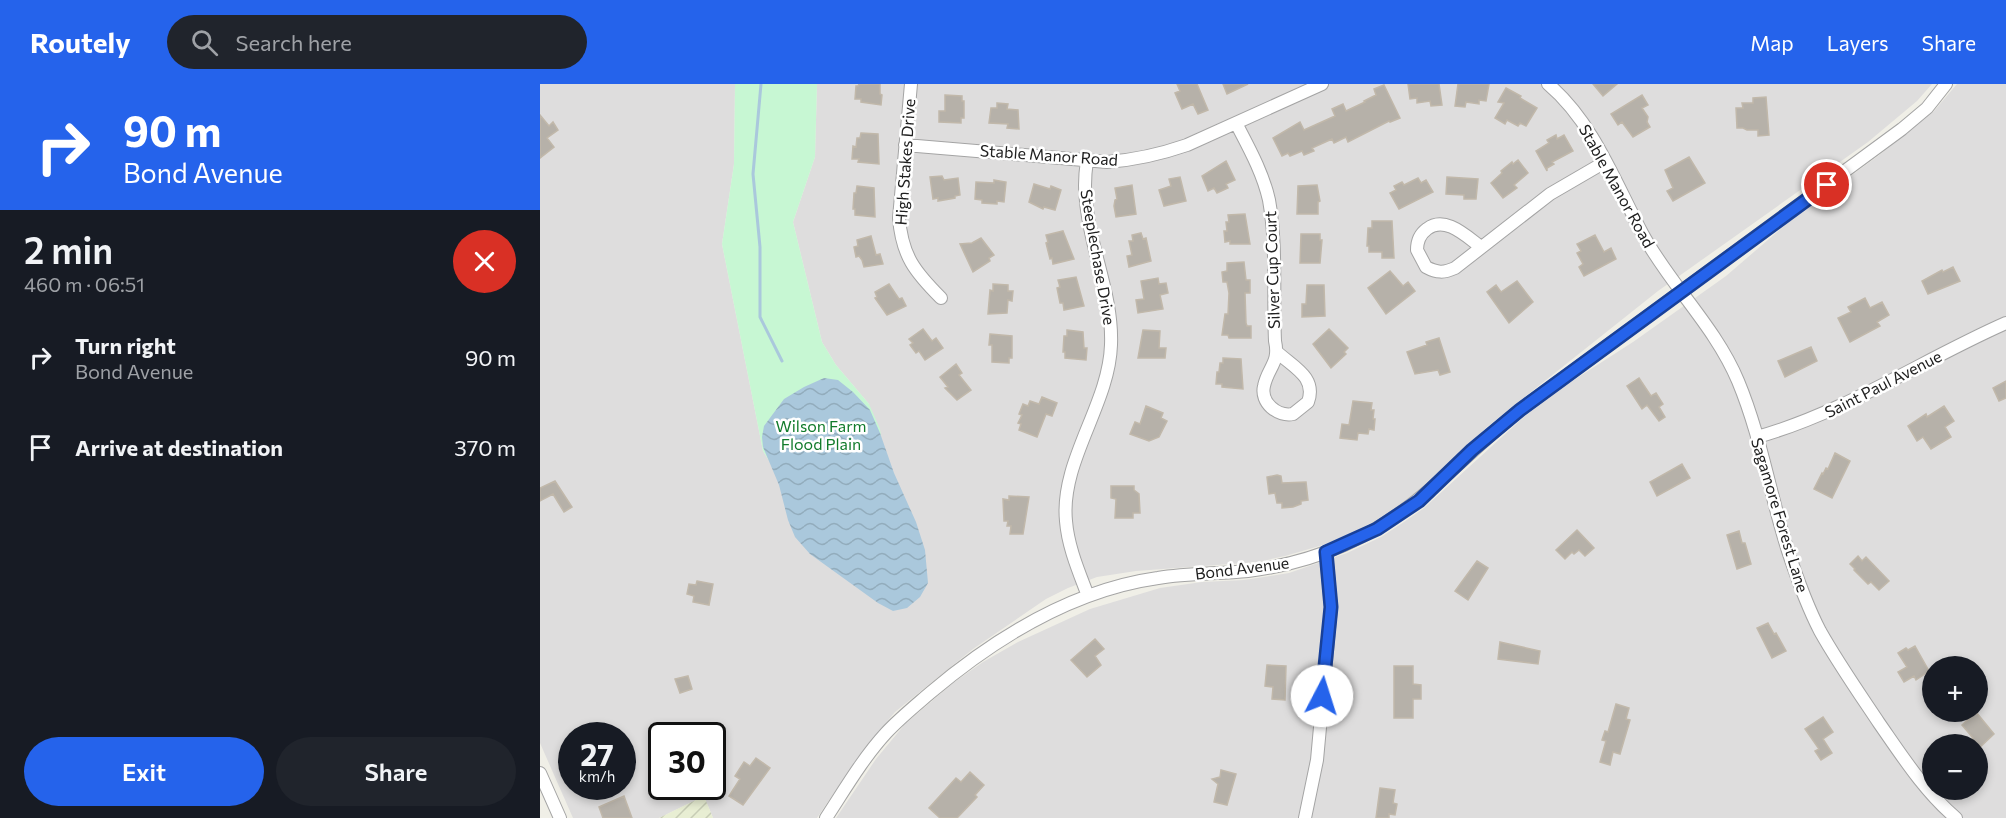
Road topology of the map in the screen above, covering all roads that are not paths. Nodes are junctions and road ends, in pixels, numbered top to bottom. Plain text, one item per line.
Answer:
1 (910, 84) edge
2 (1322, 84) edge
3 (1548, 84) edge
4 (1946, 84) edge
5 (1236, 123) junction
6 (905, 145) junction
7 (1087, 160) junction
8 (1605, 162) junction
9 (1481, 247) junction
10 (1681, 291) junction
11 (941, 298) dead end
12 (2006, 323) edge
13 (1278, 352) junction
14 (1757, 437) junction
15 (1326, 552) junction
16 (1088, 596) junction
17 (540, 773) edge
18 (560, 818) edge
19 (826, 818) edge
20 (1305, 818) edge
21 (1956, 818) edge

1 - 6 street, High Stakes Drive
2 - 5 street, Stable Manor Road
3 - 8 street, Stable Manor Road
4 - 10 street, Bond Avenue
5 - 7 street, Stable Manor Road
5 - 13 street, Silver Cup Court
6 - 7 street, Stable Manor Road
6 - 11 street, High Stakes Drive
7 - 16 street, Steeplechase Drive
8 - 9 street
8 - 10 street, Stable Manor Road
9 - 9 street
10 - 14 street, Sagamore Forest Lane
10 - 15 street, Bond Avenue
12 - 14 street, Saint Paul Avenue
13 - 13 street, Silver Cup Court
14 - 21 street, Sagamore Forest Lane
15 - 16 street, Bond Avenue
15 - 20 street
16 - 19 street, Bond Avenue
17 - 18 street

